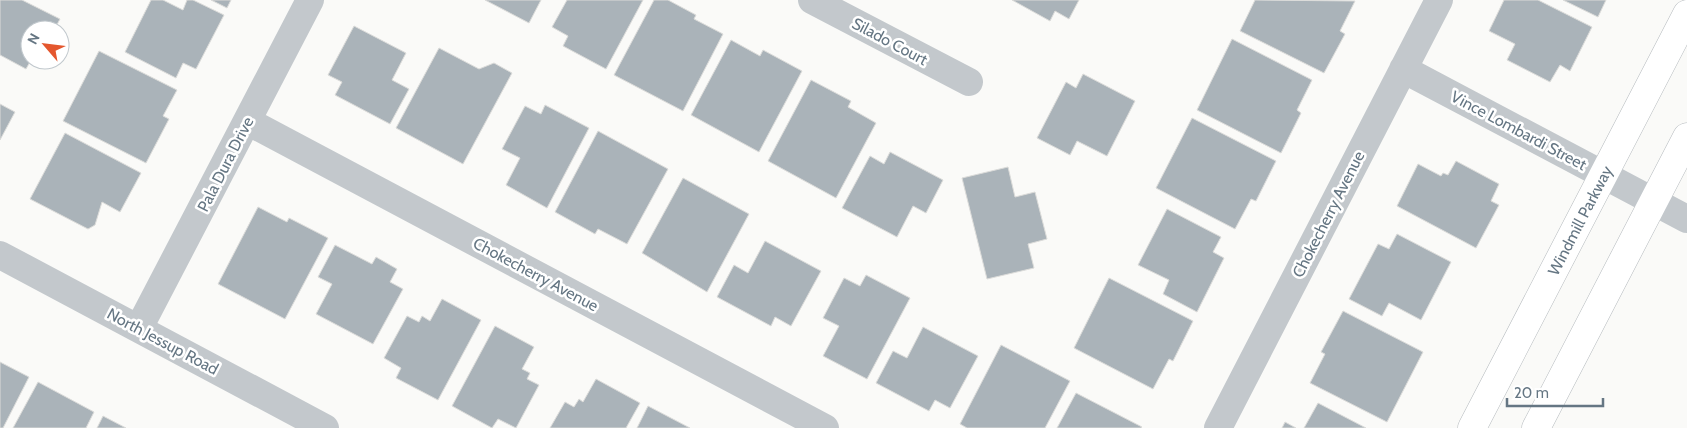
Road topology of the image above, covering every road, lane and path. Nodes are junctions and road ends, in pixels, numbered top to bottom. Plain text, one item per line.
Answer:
1 (310, 0) edge
2 (812, 0) edge
3 (1439, 0) edge
4 (1687, 14) edge
5 (1404, 69) junction
6 (969, 82) dead end
7 (247, 121) junction
8 (1687, 137) edge
9 (1604, 175) junction
10 (1654, 201) junction
11 (1687, 219) edge
12 (0, 255) edge
13 (139, 328) junction
14 (325, 428) edge
15 (825, 428) edge
16 (1218, 428) edge
17 (1472, 428) edge
18 (1536, 428) edge

1 - 7 street, Pala Dura Drive
2 - 6 street, Silado Court
3 - 5 street, Chokecherry Avenue
4 - 9 main road, Windmill Parkway
5 - 9 street, Vince Lombardi Street
5 - 16 street, Chokecherry Avenue
7 - 13 street, Pala Dura Drive
7 - 15 street, Chokecherry Avenue
8 - 10 main road
9 - 10 street, Vince Lombardi Street
9 - 17 main road, Windmill Parkway
10 - 11 street, Vince Lombardi Street
10 - 18 main road
12 - 13 street, North Jessup Road
13 - 14 street, North Jessup Road

